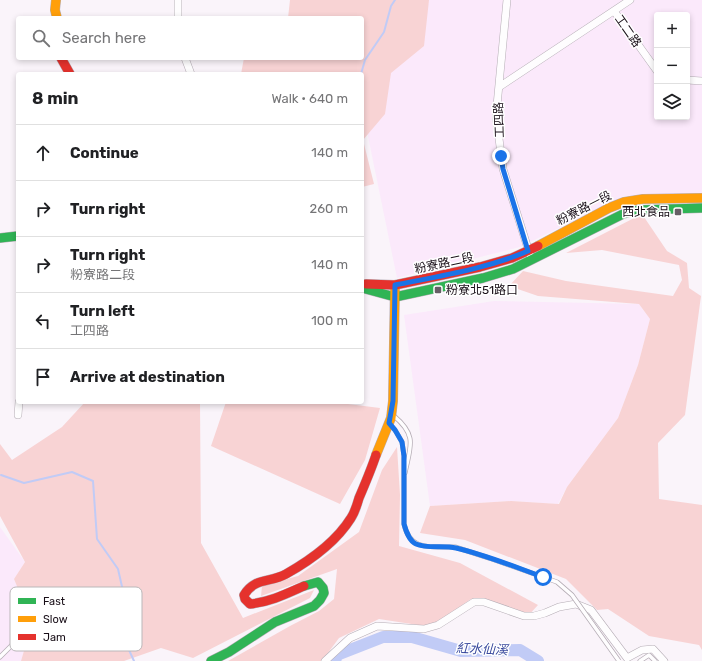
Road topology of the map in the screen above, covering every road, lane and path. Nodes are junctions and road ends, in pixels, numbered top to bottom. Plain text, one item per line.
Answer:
1 (56, 0) edge
2 (178, 0) edge
3 (507, 0) edge
4 (630, 0) edge
5 (614, 11) junction
6 (56, 16) edge
7 (178, 16) edge
8 (62, 60) edge
9 (186, 60) edge
10 (654, 68) edge
11 (69, 72) edge
12 (190, 72) edge
13 (690, 80) edge
14 (702, 81) edge
15 (499, 87) junction
16 (702, 198) edge
17 (702, 208) edge
18 (16, 236) edge
19 (0, 238) edge
20 (528, 251) junction
21 (532, 260) junction
22 (364, 283) edge
23 (395, 285) junction
24 (364, 289) edge
25 (395, 297) junction
26 (19, 404) edge
27 (18, 415) dead end
28 (390, 419) junction
29 (404, 482) junction
30 (10, 647) edge
31 (0, 657) edge
32 (211, 661) edge
33 (325, 661) edge
34 (619, 661) edge
35 (640, 661) edge
36 (654, 661) edge
37 (664, 661) edge

1 - 6 main road
2 - 7 street
3 - 15 street, 工四路
4 - 5 street
5 - 10 street, 工二路
5 - 15 street
8 - 11 main road
9 - 12 street
13 - 14 street
15 - 20 street, 工四路
16 - 20 main road, 粉寮路一段
17 - 21 main road, 粉寮路一段
18 - 19 main road
20 - 21 street, 工四路
20 - 23 main road, 粉寮路二段
21 - 25 main road, 粉寮路二段
22 - 23 main road, 粉寮路二段
23 - 25 main road
24 - 25 main road, 粉寮路二段
25 - 28 main road
26 - 27 street
28 - 29 lane
28 - 29 lane
28 - 32 main road
29 - 34 lane, bridge
30 - 31 lane
33 - 37 street
35 - 36 lane

